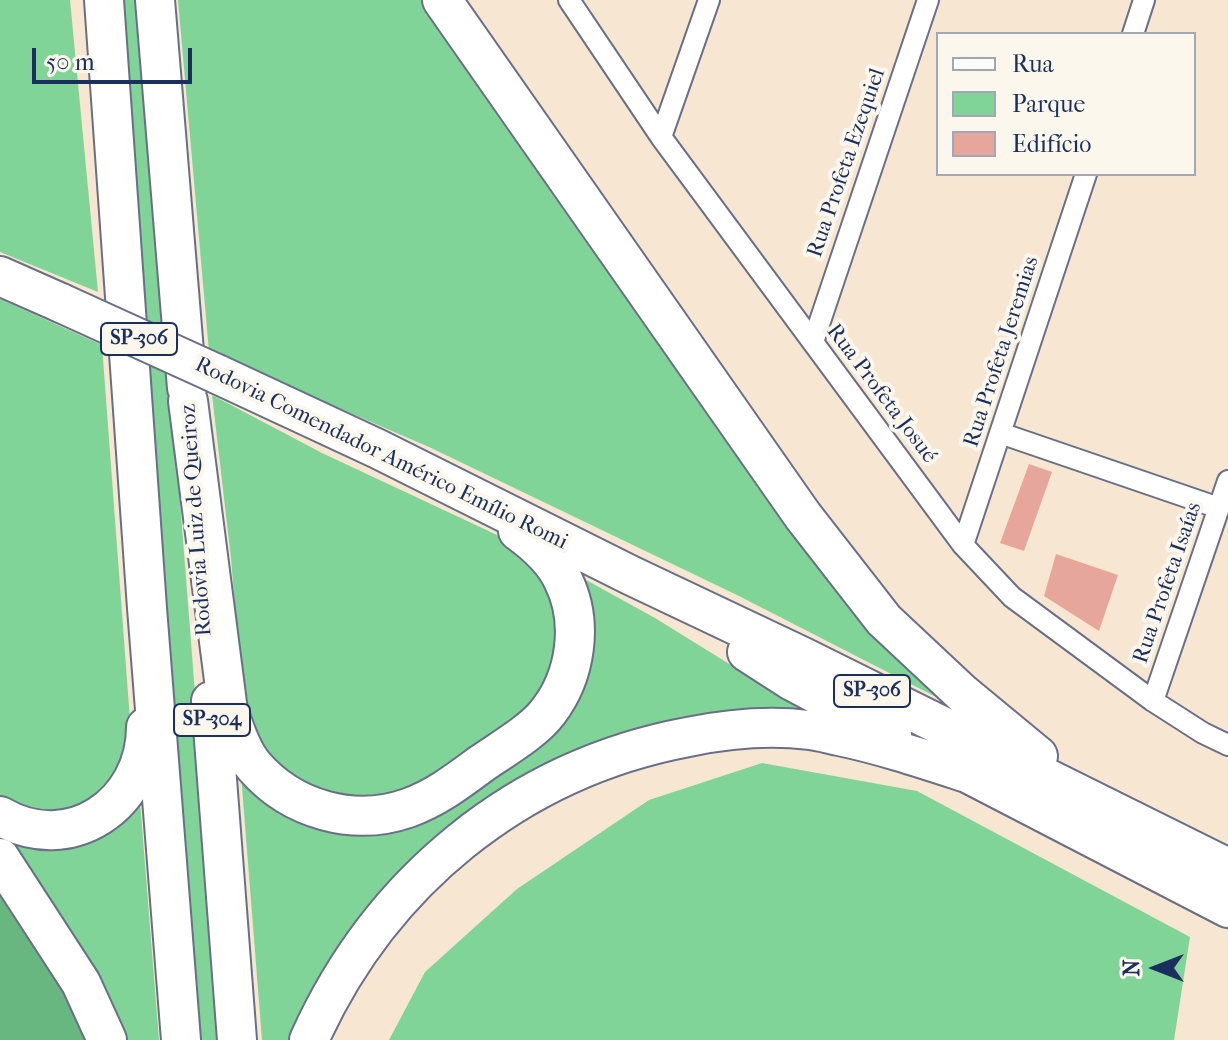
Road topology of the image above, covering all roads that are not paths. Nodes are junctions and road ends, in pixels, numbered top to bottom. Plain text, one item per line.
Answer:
1 (90, 0) edge
2 (104, 0) edge
3 (155, 0) edge
4 (442, 0) edge
5 (569, 0) edge
6 (709, 0) edge
7 (928, 0) edge
8 (1144, 0) edge
9 (1134, 32) edge
10 (113, 116) junction
11 (661, 137) junction
12 (1085, 176) edge
13 (0, 276) edge
14 (813, 342) junction
15 (188, 401) junction
16 (1000, 433) junction
17 (378, 449) junction
18 (1228, 481) edge
19 (1219, 508) junction
20 (963, 545) junction
21 (630, 575) junction
22 (147, 608) junction
23 (1153, 701) junction
24 (1228, 745) edge
25 (967, 773) junction
26 (1112, 809) junction
27 (0, 816) edge
28 (0, 858) edge
29 (1228, 868) edge
30 (1228, 908) edge
31 (107, 1040) edge
32 (181, 1040) edge
33 (237, 1040) edge
34 (309, 1040) edge

1 - 10 highway
2 - 10 highway, SP-304
3 - 15 highway, Rodovia Luiz de Queiroz / SP-304
4 - 26 highway
5 - 11 street, Rua Profeta Josué
6 - 11 street
7 - 14 street, Rua Profeta Ezequiel
8 - 9 street
10 - 22 highway, SP-304
11 - 14 street, Rua Profeta Josué
12 - 16 street, Rua Profeta Jeremias
13 - 17 highway, Rodovia Comendador Américo Emílio Romi / SP-306, bridge
14 - 20 street, Rua Profeta Josué
15 - 17 highway
15 - 33 highway, Rodovia Luiz de Queiroz / SP-304
16 - 19 street
16 - 20 street, Rua Profeta Jeremias
17 - 21 highway, Rodovia Comendador Américo Emílio Romi / SP-306
18 - 19 street, Rua Profeta Isaías
19 - 23 street, Rua Profeta Isaías
20 - 23 street, Rua Profeta Josué
21 - 25 highway, Rodovia Comendador Américo Emílio Romi / SP-306
21 - 26 highway, Rodovia Comendador Américo Emílio Romi / SP-306
22 - 27 highway
22 - 32 highway, SP-304
23 - 24 street, Rua Profeta Josué
25 - 30 highway, Rodovia Comendador Américo Emílio Romi / SP-306
25 - 34 highway
26 - 29 highway, Rodovia Comendador Américo Emílio Romi / SP-306
28 - 31 highway

